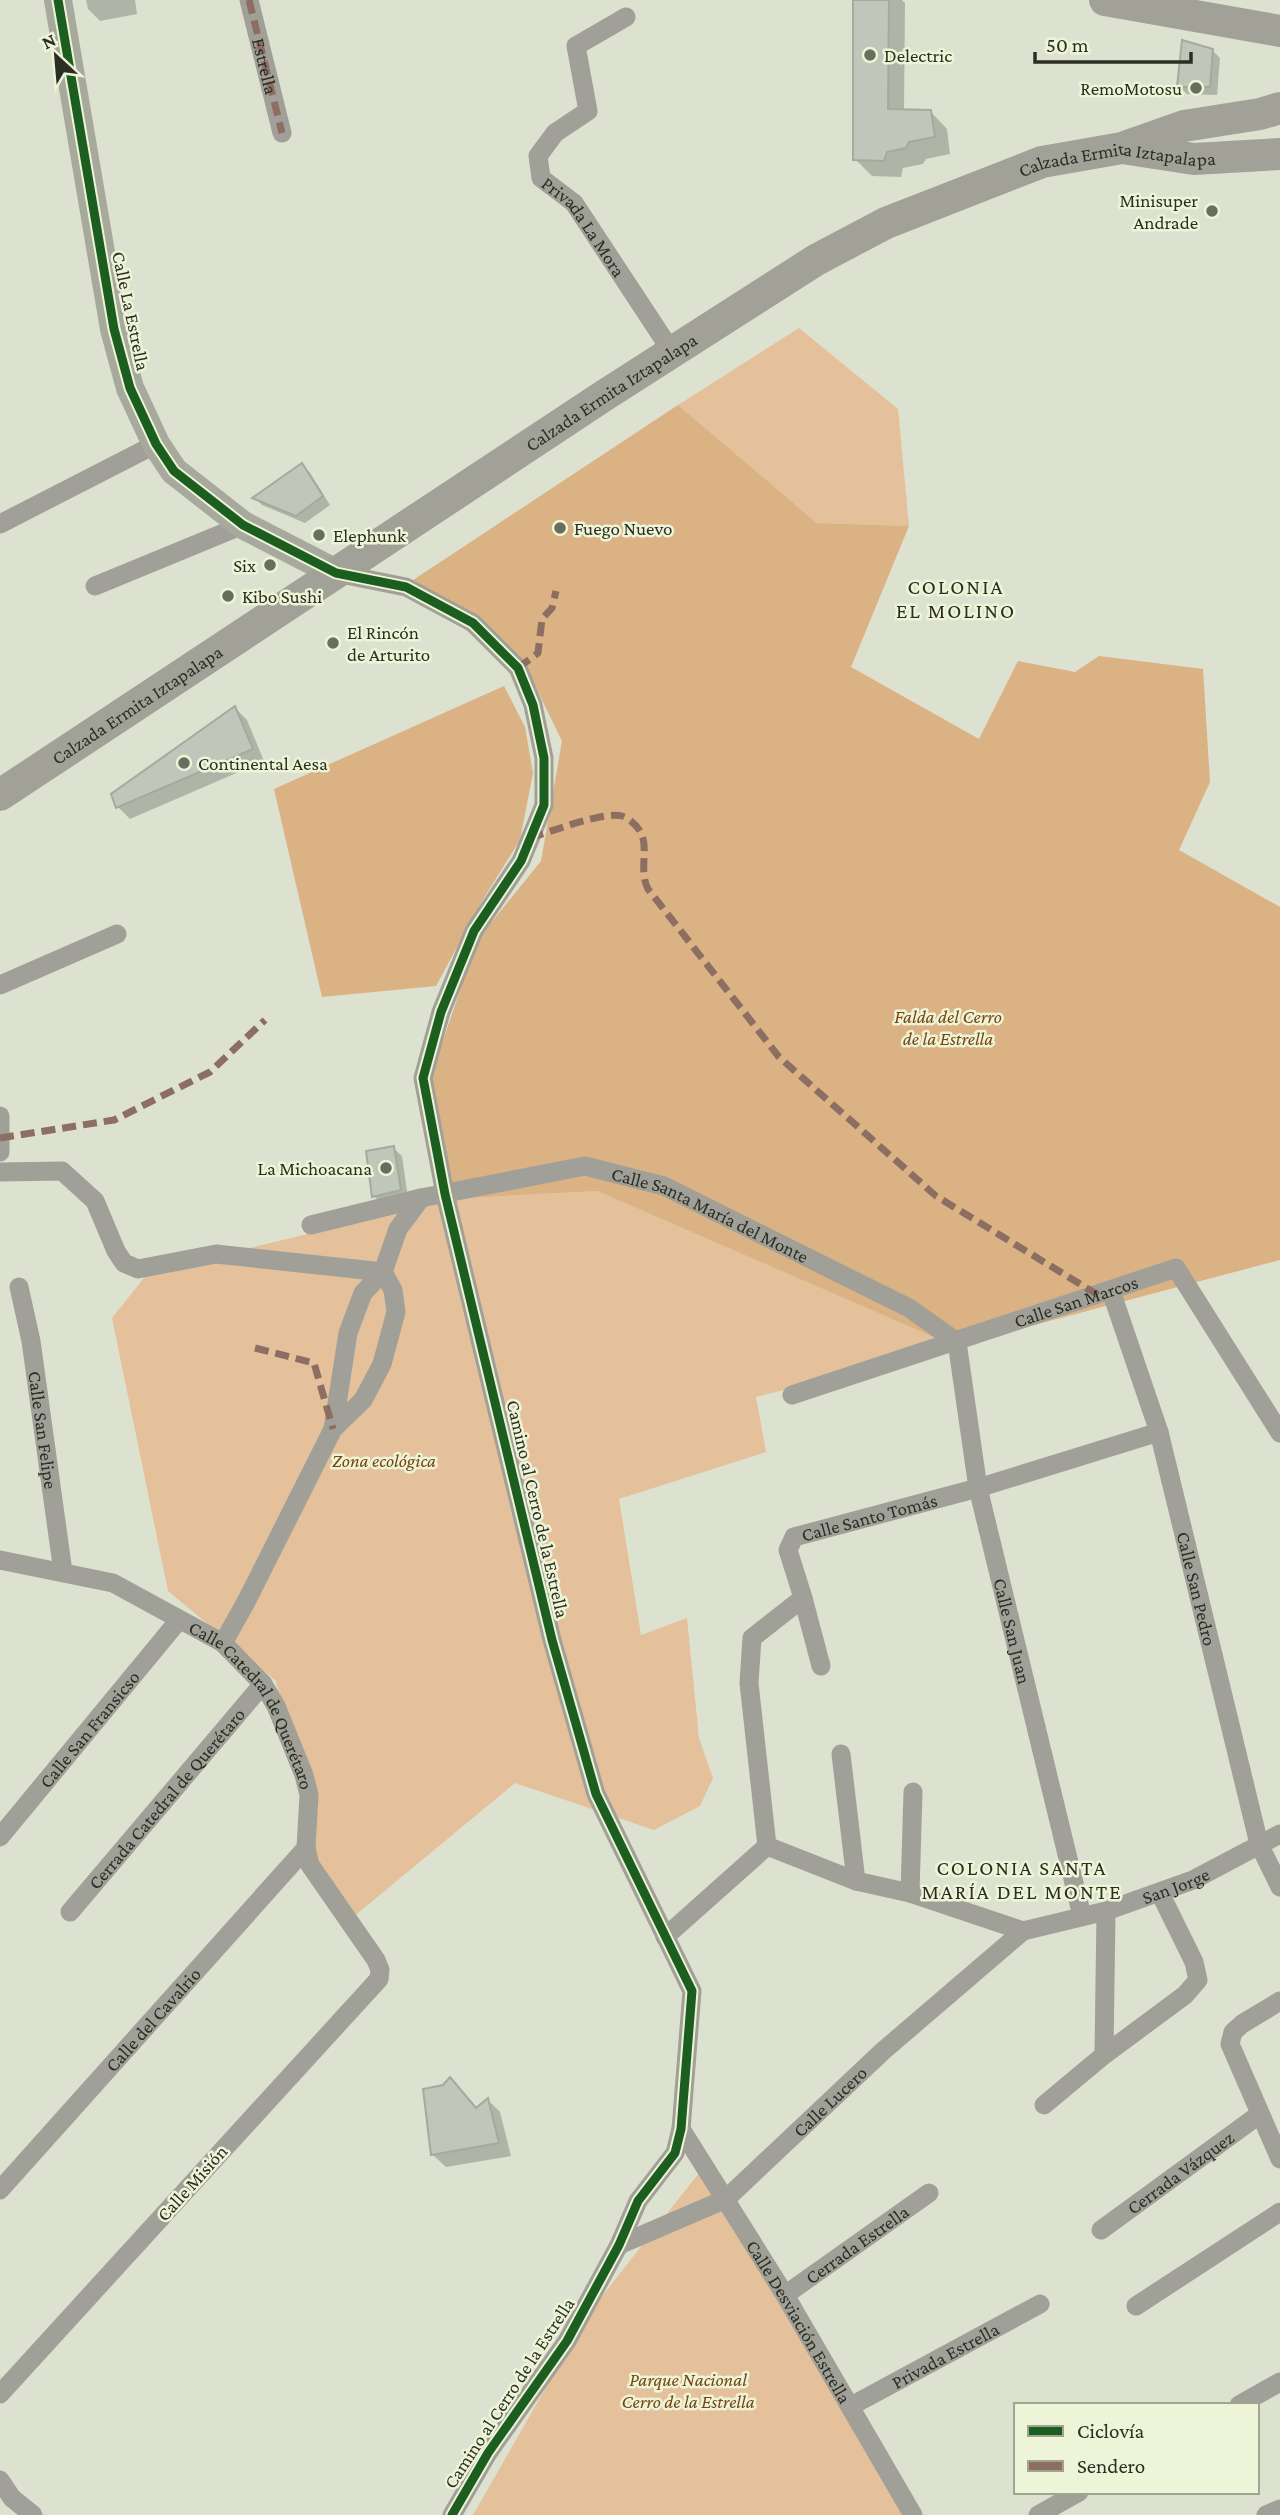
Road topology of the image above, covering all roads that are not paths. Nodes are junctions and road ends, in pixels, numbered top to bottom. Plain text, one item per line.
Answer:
1 (58, 0) edge
2 (249, 0) edge
3 (1105, 0) edge
4 (626, 17) dead end
5 (1280, 31) edge
6 (1280, 108) edge
7 (282, 133) dead end
8 (1122, 148) junction
9 (1280, 154) edge
10 (672, 352) junction
11 (156, 444) junction
12 (0, 524) edge
13 (243, 525) junction
14 (336, 573) junction
15 (95, 586) dead end
16 (0, 795) edge
17 (117, 934) dead end
18 (0, 985) edge
19 (0, 1116) edge
20 (0, 1152) edge
21 (2, 1175) edge
22 (444, 1194) junction
23 (421, 1198) junction
24 (311, 1225) dead end
25 (383, 1272) junction
26 (19, 1287) dead end
27 (1111, 1291) junction
28 (957, 1342) junction
29 (792, 1395) dead end
30 (1273, 1409) edge
31 (333, 1429) junction
32 (1159, 1432) junction
33 (1280, 1433) edge
34 (978, 1488) junction
35 (2, 1564) edge
36 (63, 1572) junction
37 (803, 1598) junction
38 (179, 1620) junction
39 (223, 1643) junction
40 (821, 1666) dead end
41 (263, 1684) junction
42 (841, 1754) dead end
43 (913, 1792) dead end
44 (1280, 1834) edge
45 (0, 1837) edge
46 (1259, 1844) junction
47 (767, 1846) junction
48 (306, 1848) junction
49 (856, 1881) junction
50 (1280, 1887) edge
51 (910, 1893) junction
52 (1160, 1893) junction
53 (1106, 1911) junction
54 (70, 1912) dead end
55 (1082, 1916) junction
56 (1024, 1931) junction
57 (665, 1937) junction
58 (380, 1970) joint
59 (1280, 2001) edge
60 (1104, 2054) junction
61 (1044, 2105) dead end
62 (1260, 2114) junction
63 (681, 2129) junction
64 (1280, 2159) edge
65 (0, 2190) edge
66 (929, 2193) dead end
67 (726, 2199) junction
68 (1280, 2212) edge
69 (1101, 2230) dead end
70 (619, 2245) junction
71 (785, 2295) junction
72 (1040, 2304) dead end
73 (1136, 2306) dead end
74 (1280, 2382) edge
75 (0, 2394) edge
76 (1243, 2403) edge
77 (851, 2406) junction
78 (0, 2480) edge
79 (1075, 2494) edge
80 (6, 2502) edge
81 (1280, 2509) edge
82 (33, 2515) edge
83 (452, 2515) edge
84 (913, 2515) edge
85 (1038, 2515) edge
86 (1266, 2515) edge

1 - 11 street, Calle La Estrella
2 - 7 street, Estrella
3 - 5 main road
4 - 10 street, Privada La Mora
6 - 8 main road
8 - 9 main road, Calzada Ermita Iztapalapa
8 - 10 main road, Calzada Ermita Iztapalapa
10 - 14 main road, Calzada Ermita Iztapalapa
11 - 12 street
11 - 13 street, Calle La Estrella
13 - 14 street, Calle La Estrella
13 - 15 street
14 - 16 main road, Calzada Ermita Iztapalapa
14 - 22 street, Camino al Cerro de la Estrella
17 - 18 street
19 - 20 street
21 - 25 street
22 - 23 street, Calle Santa María del Monte
22 - 28 street, Calle Santa María del Monte
22 - 57 street, Camino al Cerro de la Estrella
23 - 24 street, Calle Santa María del Monte
23 - 25 street
25 - 31 street
25 - 31 street
26 - 36 street, Calle San Felipe
27 - 28 street, Calle San Marcos
27 - 30 street, Calle San Marcos
27 - 32 street, Calle San Pedro
28 - 29 street, Calle San Marcos
28 - 34 street, Calle San Juan
30 - 33 street, Calle San Marcos
31 - 39 street
32 - 34 street, Calle Santo Tomás
32 - 46 street, Calle San Pedro
34 - 37 street, Calle Santo Tomás
34 - 55 street, Calle San Juan
35 - 36 street, Calle Catedral de Querétaro
36 - 38 street, Calle Catedral de Querétaro
37 - 40 street
37 - 47 street
38 - 39 street, Calle Catedral de Querétaro
38 - 45 street, Calle San Fransicso
39 - 41 street, Calle Catedral de Querétaro
41 - 48 street, Calle Catedral de Querétaro
41 - 54 street, Cerrada Catedral de Querétaro
42 - 49 street
43 - 51 street
44 - 46 street, San Jorge
46 - 50 street, Calle San Pedro
46 - 52 street, San Jorge
47 - 49 street
47 - 57 street
48 - 58 street, Calle Catedral de Querétaro
48 - 65 street, Calle del Cavalrio
49 - 51 street
51 - 56 street
52 - 53 street, San Jorge
52 - 60 street
53 - 55 street, San Jorge
53 - 60 street
55 - 56 street, San Jorge
56 - 67 street, Calle Lucero
57 - 63 street, Camino al Cerro de la Estrella
58 - 75 street, Calle Misión
59 - 62 street
60 - 61 street
62 - 64 street
62 - 69 street, Cerrada Vázquez
63 - 67 street, Calle Desviación Estrella
63 - 70 street, Camino al Cerro de la Estrella
66 - 71 street, Cerrada Estrella
67 - 70 street, Calle Lucero
67 - 71 street, Calle Desviación Estrella
68 - 73 street
70 - 83 street, Camino al Cerro de la Estrella
71 - 77 street, Calle Desviación Estrella
72 - 77 street, Privada Estrella
74 - 76 street
77 - 84 street, Calle Desviación Estrella
78 - 80 street
79 - 85 street
80 - 82 street
81 - 86 street

